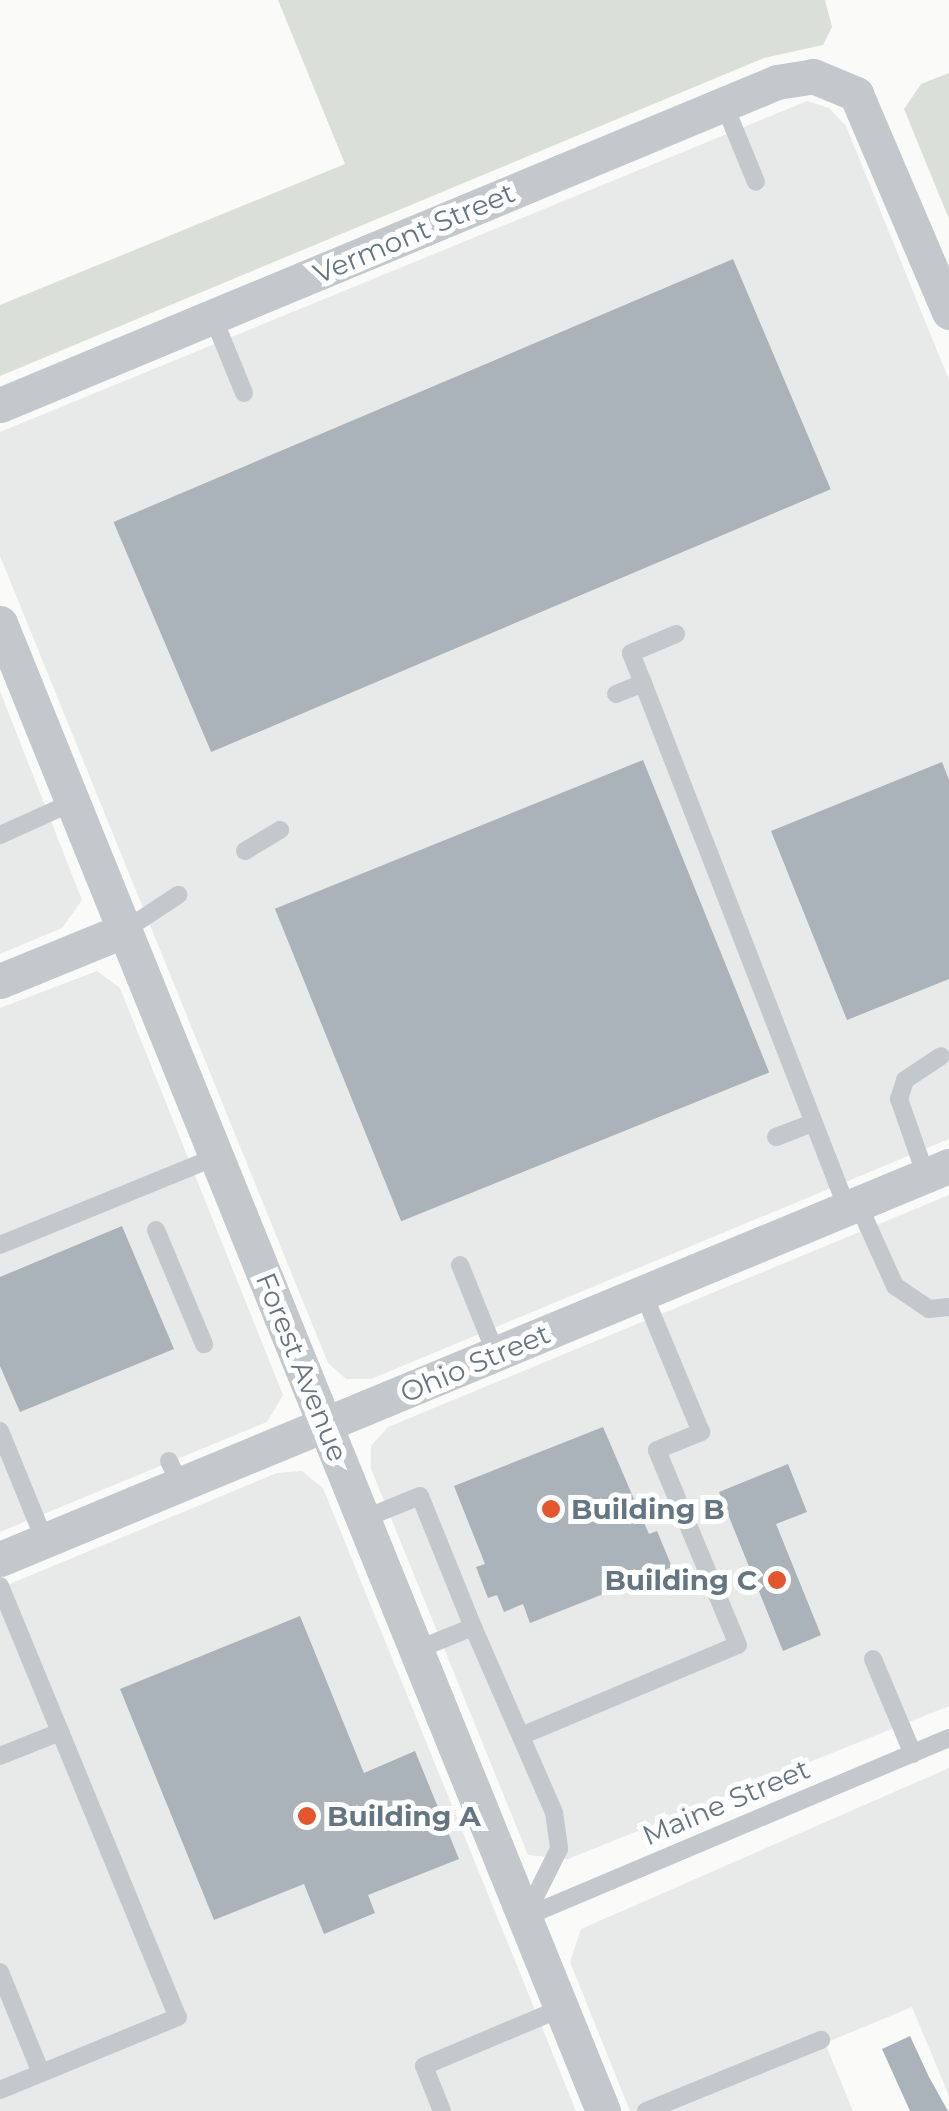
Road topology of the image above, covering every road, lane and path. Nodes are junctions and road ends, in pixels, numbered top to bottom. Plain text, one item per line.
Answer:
1 (724, 104) junction
2 (756, 182) dead end
3 (949, 312) edge
4 (213, 316) junction
5 (244, 393) dead end
6 (0, 405) edge
7 (0, 623) edge
8 (676, 634) dead end
9 (644, 683) junction
10 (616, 694) dead end
11 (73, 802) junction
12 (0, 807) edge
13 (280, 830) dead end
14 (4, 831) edge
15 (244, 851) dead end
16 (178, 895) dead end
17 (125, 930) junction
18 (0, 982) edge
19 (940, 1056) dead end
20 (813, 1123) junction
21 (776, 1137) dead end
22 (216, 1157) junction
23 (937, 1171) edge
24 (853, 1206) junction
25 (156, 1230) dead end
26 (0, 1246) edge
27 (460, 1265) dead end
28 (643, 1293) junction
29 (949, 1307) edge
30 (204, 1344) dead end
31 (496, 1354) junction
32 (326, 1425) junction
33 (0, 1431) edge
34 (363, 1519) junction
35 (44, 1542) junction
36 (0, 1560) edge
37 (0, 1586) edge
38 (473, 1627) junction
39 (416, 1650) junction
40 (873, 1659) dead end
41 (60, 1732) junction
42 (521, 1736) junction
43 (949, 1738) edge
44 (913, 1754) junction
45 (0, 1756) edge
46 (525, 1917) junction
47 (0, 1972) edge
48 (562, 2008) junction
49 (822, 2040) dead end
50 (41, 2073) junction
51 (0, 2090) edge
52 (442, 2111) edge
53 (603, 2111) edge
54 (646, 2111) edge

1 - 2 lane
1 - 3 street, Vermont Street
1 - 4 street, Vermont Street
4 - 5 lane
4 - 6 street, Vermont Street
7 - 11 street, Forest Avenue
8 - 9 lane
9 - 10 lane
9 - 20 lane
11 - 14 lane
11 - 17 street, Forest Avenue
12 - 14 lane
13 - 15 lane
16 - 17 lane
17 - 18 street
17 - 22 street, Forest Avenue
19 - 23 lane
20 - 21 lane
20 - 24 lane
22 - 26 lane
22 - 32 street, Forest Avenue
23 - 24 street, Ohio Street
24 - 28 street, Ohio Street
24 - 29 lane
25 - 30 lane
27 - 31 lane
28 - 31 street, Ohio Street
28 - 42 lane
31 - 32 street, Ohio Street
32 - 34 street, Forest Avenue
32 - 35 street, Ohio Street
33 - 35 lane
34 - 38 lane
34 - 39 street, Forest Avenue
35 - 36 street, Ohio Street
37 - 41 lane
38 - 39 lane
38 - 42 lane
39 - 46 street, Forest Avenue
40 - 44 lane
41 - 45 lane
41 - 50 lane
42 - 46 lane
43 - 44 lane, Maine Street
44 - 46 lane, Maine Street
46 - 48 street, Forest Avenue
47 - 50 lane
48 - 52 lane
48 - 53 street, Forest Avenue
49 - 54 lane
50 - 51 lane

